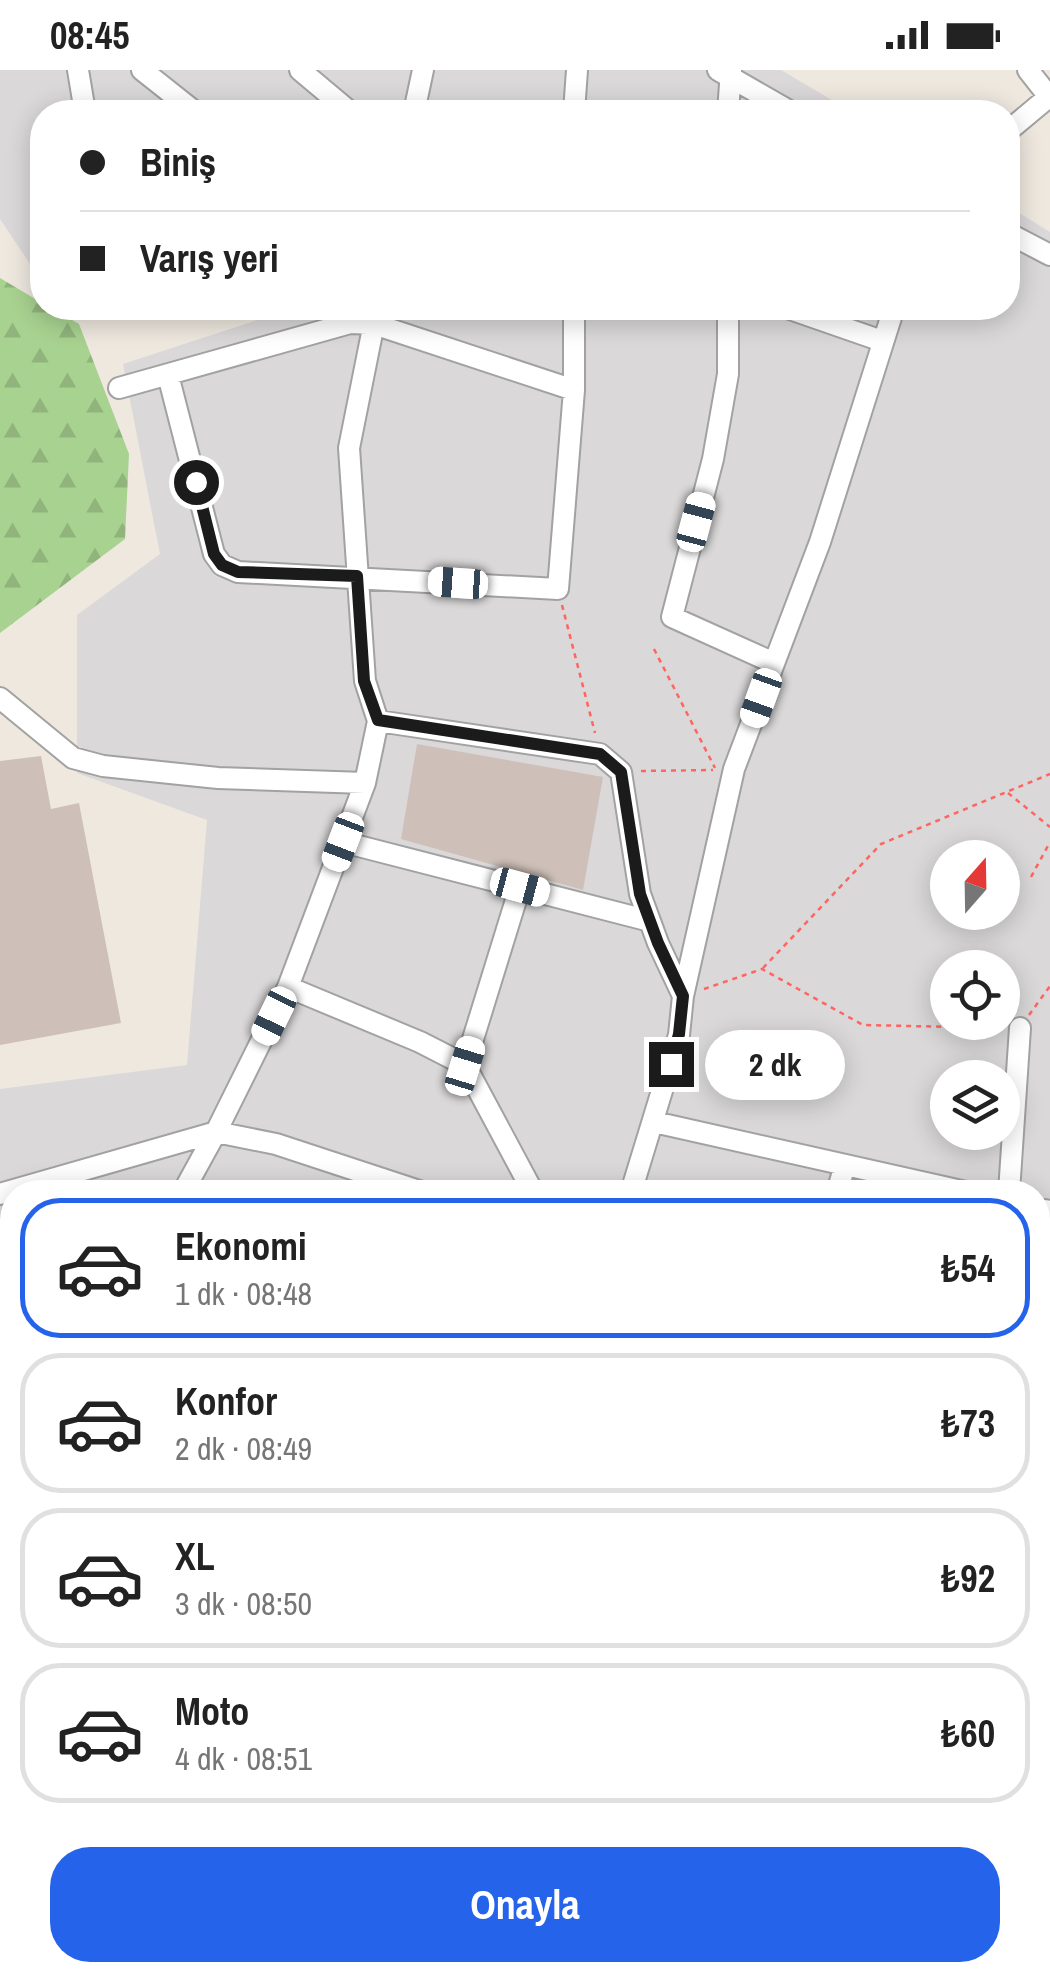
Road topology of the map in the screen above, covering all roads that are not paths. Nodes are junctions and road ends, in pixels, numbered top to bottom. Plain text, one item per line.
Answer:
1 (78, 70) edge
2 (142, 70) edge
3 (300, 70) edge
4 (423, 70) edge
5 (576, 70) edge
6 (1028, 70) edge
7 (726, 72) edge
8 (1050, 97) edge
9 (83, 100) edge
10 (180, 100) edge
11 (336, 100) edge
12 (417, 100) edge
13 (575, 100) edge
14 (727, 100) edge
15 (772, 100) edge
16 (1020, 121) edge
17 (1020, 239) edge
18 (1050, 255) edge
19 (361, 320) edge
20 (374, 320) edge
21 (386, 320) edge
22 (574, 320) edge
23 (728, 320) edge
24 (822, 320) edge
25 (890, 320) edge
26 (882, 341) junction
27 (168, 375) junction
28 (119, 388) dead end
29 (574, 390) junction
30 (357, 576) junction
31 (774, 663) junction
32 (0, 698) edge
33 (378, 720) junction
34 (364, 783) junction
35 (343, 842) junction
36 (520, 887) junction
37 (650, 921) junction
38 (288, 987) junction
39 (683, 996) junction
40 (1019, 1040) edge
41 (465, 1066) junction
42 (654, 1122) junction
43 (216, 1132) junction
44 (845, 1165) junction
45 (49, 1180) edge
46 (190, 1180) edge
47 (386, 1180) edge
48 (527, 1180) edge
49 (635, 1180) edge
50 (841, 1180) edge
51 (912, 1180) edge
52 (1010, 1180) edge

1 - 9 street
2 - 10 street
3 - 11 street
4 - 12 street
5 - 13 street
6 - 8 street
7 - 14 street
7 - 15 street
8 - 16 street
17 - 18 street
19 - 27 street
20 - 30 street
21 - 29 street
22 - 29 street
23 - 31 street
24 - 26 street
25 - 26 street
26 - 31 street
27 - 28 street
27 - 30 street
29 - 30 street
30 - 33 street
31 - 39 street
32 - 34 street
33 - 34 street
33 - 37 street
34 - 35 street
35 - 36 street
35 - 38 street
36 - 37 street
36 - 41 street
37 - 39 street
38 - 41 street
38 - 43 street
39 - 42 street
40 - 52 street
41 - 48 street
42 - 44 street
42 - 49 street
43 - 45 street
43 - 46 street
43 - 47 street
44 - 50 street
44 - 51 street

